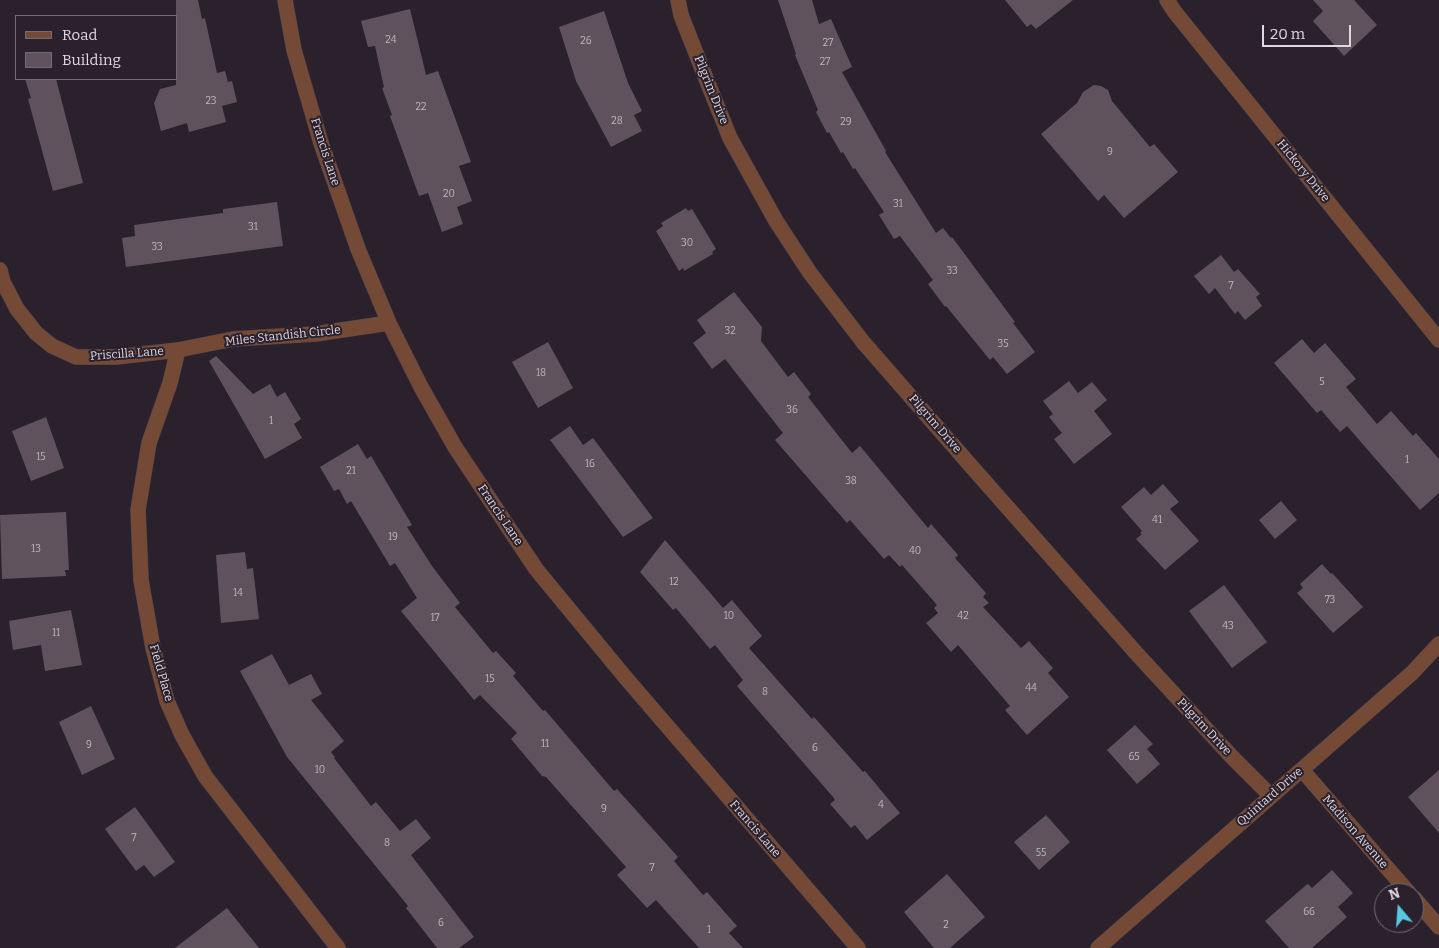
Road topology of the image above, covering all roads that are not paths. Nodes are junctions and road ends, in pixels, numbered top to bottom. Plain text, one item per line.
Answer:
1 (285, 0) edge
2 (678, 0) edge
3 (1167, 0) edge
4 (0, 270) edge
5 (389, 323) junction
6 (1439, 340) edge
7 (178, 350) junction
8 (1439, 644) edge
9 (1302, 770) junction
10 (1271, 796) junction
11 (1400, 883) edge
12 (1424, 910) edge
13 (1439, 927) edge
14 (338, 948) edge
15 (858, 948) edge
16 (1098, 948) edge

1 - 5 street, Francis Lane
2 - 10 street, Pilgrim Drive
3 - 6 street, Hickory Drive
4 - 7 street, Priscilla Lane
5 - 7 street, Miles Standish Circle
5 - 15 street, Francis Lane
7 - 14 street, Field Place
8 - 9 street, Quintard Drive
9 - 10 street, Quintard Drive
9 - 11 street, Madison Avenue
10 - 16 street, Quintard Drive
12 - 13 street

